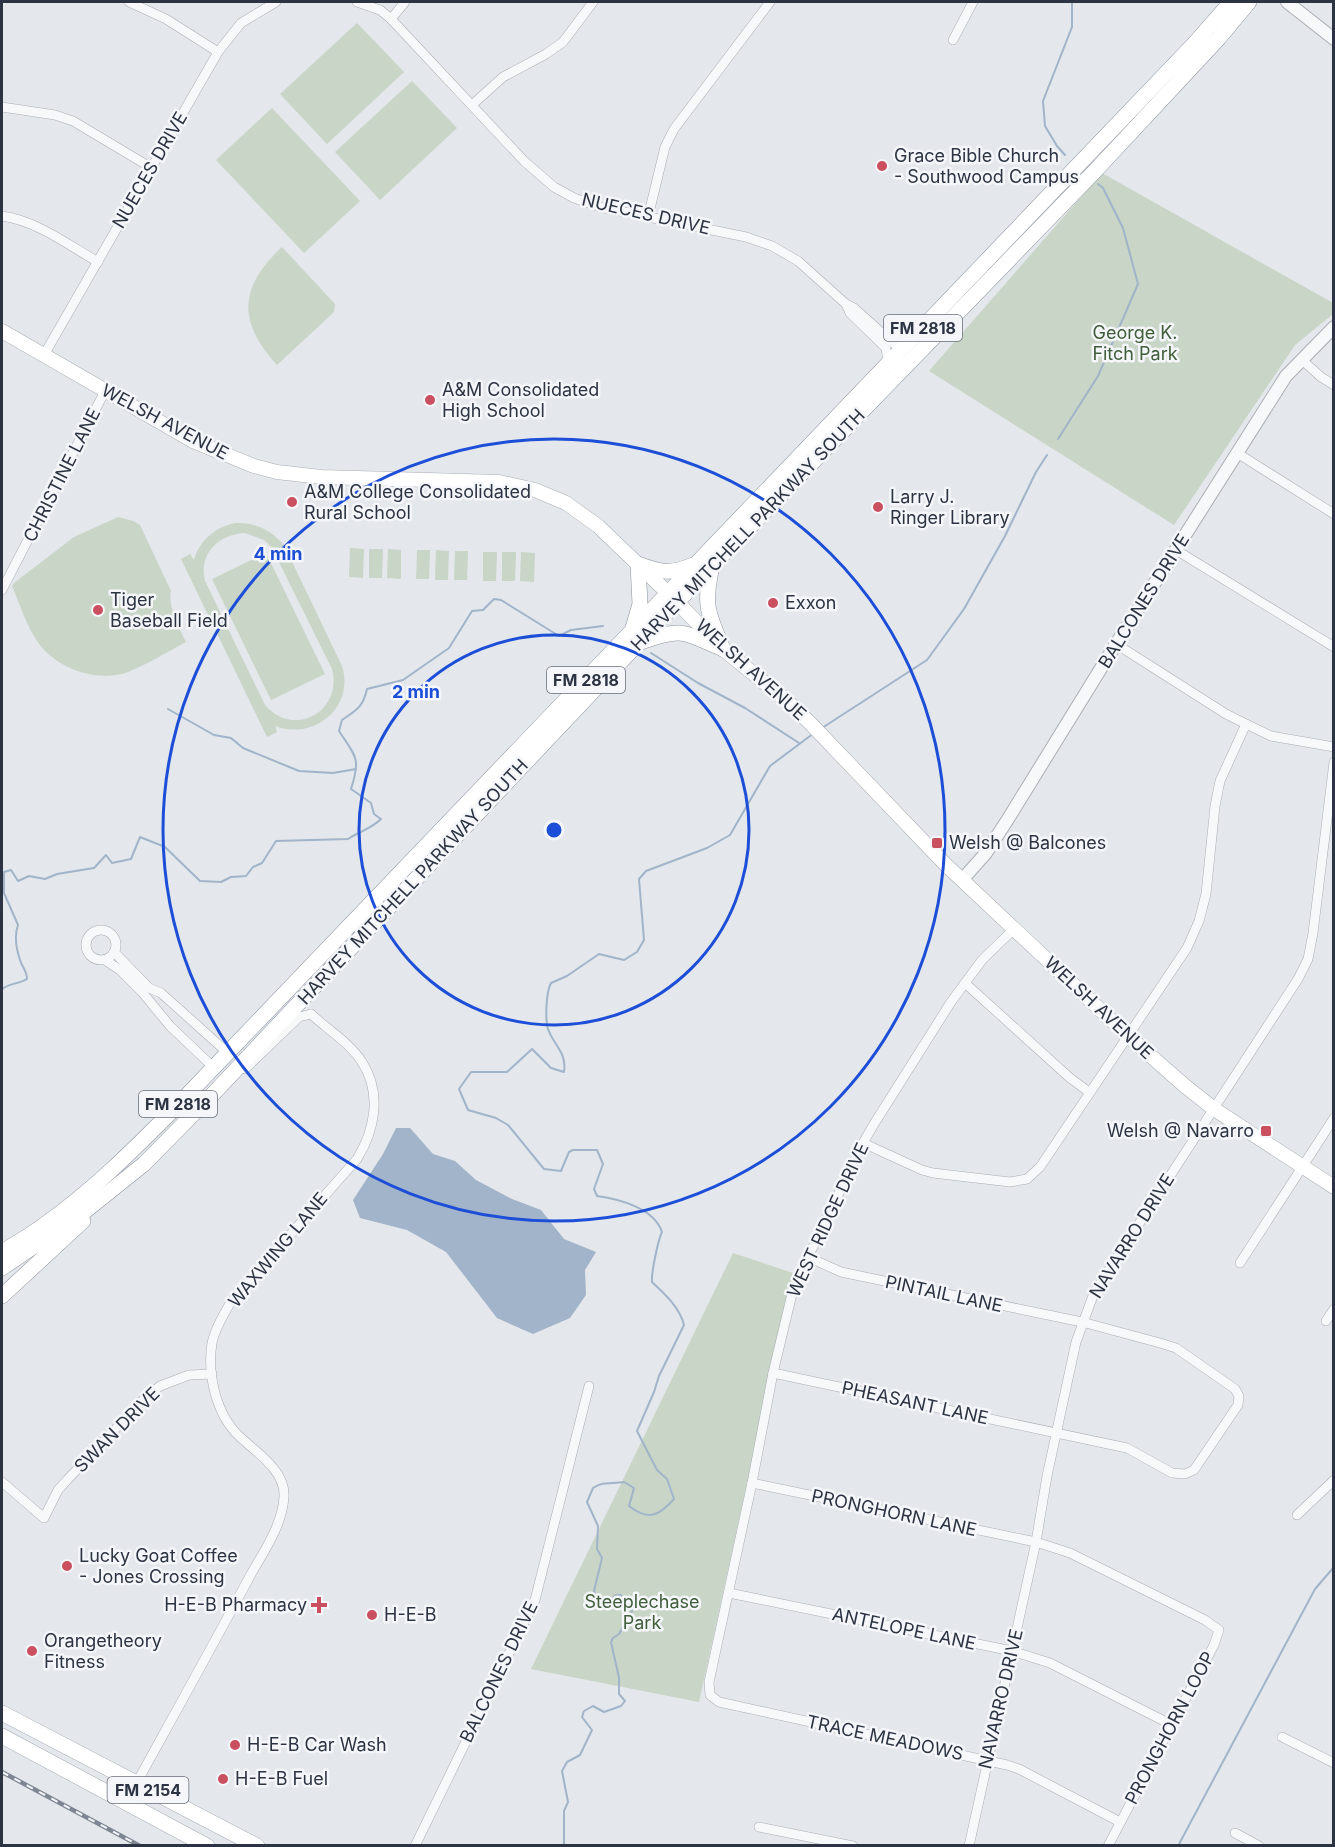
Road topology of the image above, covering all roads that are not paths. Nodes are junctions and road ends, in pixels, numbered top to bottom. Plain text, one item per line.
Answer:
1 (129, 2) edge
2 (276, 2) edge
3 (357, 2) edge
4 (405, 2) edge
5 (593, 2) edge
6 (770, 2) edge
7 (973, 2) edge
8 (1231, 2) edge
9 (1249, 2) edge
10 (1287, 2) edge
11 (391, 19) junction
12 (1334, 39) edge
13 (953, 40) dead end
14 (218, 52) junction
15 (472, 105) junction
16 (2, 107) edge
17 (150, 167) junction
18 (2, 216) edge
19 (648, 217) junction
20 (98, 262) junction
21 (846, 304) junction
22 (1334, 327) edge
23 (2, 331) edge
24 (902, 351) junction
25 (44, 355) junction
26 (1301, 359) junction
27 (894, 369) junction
28 (1334, 385) edge
29 (105, 391) junction
30 (1237, 453) junction
31 (1334, 514) edge
32 (1176, 550) junction
33 (638, 564) junction
34 (705, 565) junction
35 (2, 590) edge
36 (673, 598) junction
37 (634, 639) junction
38 (1116, 644) junction
39 (1334, 647) edge
40 (723, 649) junction
41 (1246, 724) junction
42 (1334, 747) edge
43 (1334, 762) edge
44 (962, 880) junction
45 (1014, 929) junction
46 (114, 952) junction
47 (105, 960) junction
48 (965, 982) junction
49 (311, 990) junction
50 (311, 1014) junction
51 (1127, 1035) junction
52 (228, 1053) junction
53 (213, 1067) junction
54 (1089, 1092) junction
55 (212, 1095) junction
56 (1214, 1109) junction
57 (1334, 1118) edge
58 (863, 1143) junction
59 (144, 1164) junction
60 (1302, 1167) junction
61 (1334, 1187) edge
62 (2, 1252) edge
63 (808, 1257) junction
64 (1240, 1263) dead end
65 (2, 1268) edge
66 (2, 1296) edge
67 (1334, 1309) edge
68 (1326, 1321) dead end
69 (1082, 1322) junction
70 (773, 1373) junction
71 (212, 1374) junction
72 (589, 1386) dead end
73 (1057, 1433) junction
74 (1334, 1480) edge
75 (2, 1482) edge
76 (752, 1483) junction
77 (1298, 1515) dead end
78 (1036, 1542) junction
79 (729, 1593) junction
80 (1012, 1651) junction
81 (710, 1695) joint
82 (2, 1713) edge
83 (1172, 1725) junction
84 (2, 1736) edge
85 (1282, 1737) dead end
86 (988, 1760) junction
87 (1334, 1764) edge
88 (136, 1784) junction
89 (1120, 1822) junction
90 (759, 1827) dead end
91 (1235, 1833) dead end
92 (207, 1845) edge
93 (257, 1845) edge
94 (415, 1845) edge
95 (853, 1845) edge
96 (969, 1845) edge
97 (1108, 1845) edge
98 (1259, 1845) edge

1 - 14 street
2 - 14 street, NUECES DRIVE
3 - 11 street, NUECES DRIVE
4 - 11 street
5 - 15 street
6 - 19 street
7 - 13 street
8 - 24 main road, FM 2818
9 - 27 main road, HARVEY MITCHELL PARKWAY SOUTH / FM 2818
10 - 12 street
11 - 15 street, NUECES DRIVE
14 - 17 street, NUECES DRIVE
15 - 19 street, NUECES DRIVE
16 - 17 street
17 - 20 street, NUECES DRIVE
18 - 20 street
19 - 21 street, NUECES DRIVE
20 - 25 street, NUECES DRIVE
21 - 24 street, NUECES DRIVE
21 - 27 street, NUECES DRIVE
22 - 26 street, BALCONES DRIVE
23 - 25 main road, WELSH AVENUE
24 - 27 main road
25 - 29 main road, WELSH AVENUE
26 - 28 street
26 - 30 street, BALCONES DRIVE
27 - 34 main road, HARVEY MITCHELL PARKWAY SOUTH / FM 2818
29 - 33 main road, WELSH AVENUE
29 - 35 street, CHRISTINE LANE
30 - 31 street
30 - 32 street, BALCONES DRIVE
32 - 38 street, BALCONES DRIVE
32 - 39 street
33 - 34 main road
33 - 36 main road, WELSH AVENUE
33 - 37 main road
34 - 36 main road, HARVEY MITCHELL PARKWAY SOUTH / FM 2818
34 - 40 main road
36 - 37 main road, HARVEY MITCHELL PARKWAY SOUTH / FM 2818
36 - 40 main road, WELSH AVENUE
37 - 40 main road
37 - 49 main road, HARVEY MITCHELL PARKWAY SOUTH / FM 2818
37 - 52 main road, HARVEY MITCHELL PARKWAY SOUTH / FM 2818
38 - 41 street
38 - 44 street, BALCONES DRIVE
40 - 44 main road, WELSH AVENUE
41 - 42 street
41 - 51 street
43 - 56 street, NAVARRO DRIVE
44 - 45 main road, WELSH AVENUE
45 - 48 street, WEST RIDGE DRIVE
45 - 51 main road, WELSH AVENUE
46 - 47 street
46 - 47 street
46 - 52 street
47 - 53 street
48 - 54 street
48 - 58 street, WEST RIDGE DRIVE
49 - 50 street
49 - 55 main road, HARVEY MITCHELL PARKWAY SOUTH / FM 2818
50 - 55 street
50 - 71 street, WAXWING LANE
51 - 54 street
51 - 56 main road, WELSH AVENUE
52 - 53 main road, HARVEY MITCHELL PARKWAY SOUTH / FM 2818
53 - 62 main road, HARVEY MITCHELL PARKWAY SOUTH / FM 2818
54 - 58 street
55 - 59 main road, HARVEY MITCHELL PARKWAY SOUTH / FM 2818
56 - 60 main road, WELSH AVENUE
56 - 69 street, NAVARRO DRIVE
57 - 60 street
58 - 63 street, WEST RIDGE DRIVE
59 - 65 main road, HARVEY MITCHELL PARKWAY SOUTH / FM 2818
59 - 66 main road
60 - 61 main road, WELSH AVENUE
60 - 64 street
63 - 69 street, PINTAIL LANE
63 - 70 street, WEST RIDGE DRIVE
67 - 68 street
69 - 73 street, NAVARRO DRIVE
69 - 73 street, PINTAIL LANE
70 - 73 street, PHEASANT LANE
70 - 76 street, WEST RIDGE DRIVE
71 - 75 street, SWAN DRIVE
71 - 88 street, WAXWING LANE
72 - 94 street, BALCONES DRIVE
73 - 78 street, NAVARRO DRIVE
74 - 77 street
76 - 78 street, PRONGHORN LANE
76 - 79 street, WEST RIDGE DRIVE
78 - 80 street, NAVARRO DRIVE
78 - 83 street, PRONGHORN LOOP
79 - 80 street, ANTELOPE LANE
79 - 81 street, WEST RIDGE DRIVE
80 - 83 street, ANTELOPE LANE
80 - 86 street, NAVARRO DRIVE
81 - 86 street, TRACE MEADOWS
82 - 88 main road, FM 2154
83 - 89 street, PRONGHORN LOOP
84 - 92 main road, FM 2154
85 - 87 street
86 - 89 street, TRACE MEADOWS
86 - 96 street, NAVARRO DRIVE
88 - 93 main road, FM 2154
89 - 97 street, PRONGHORN LOOP
90 - 95 street
91 - 98 street

